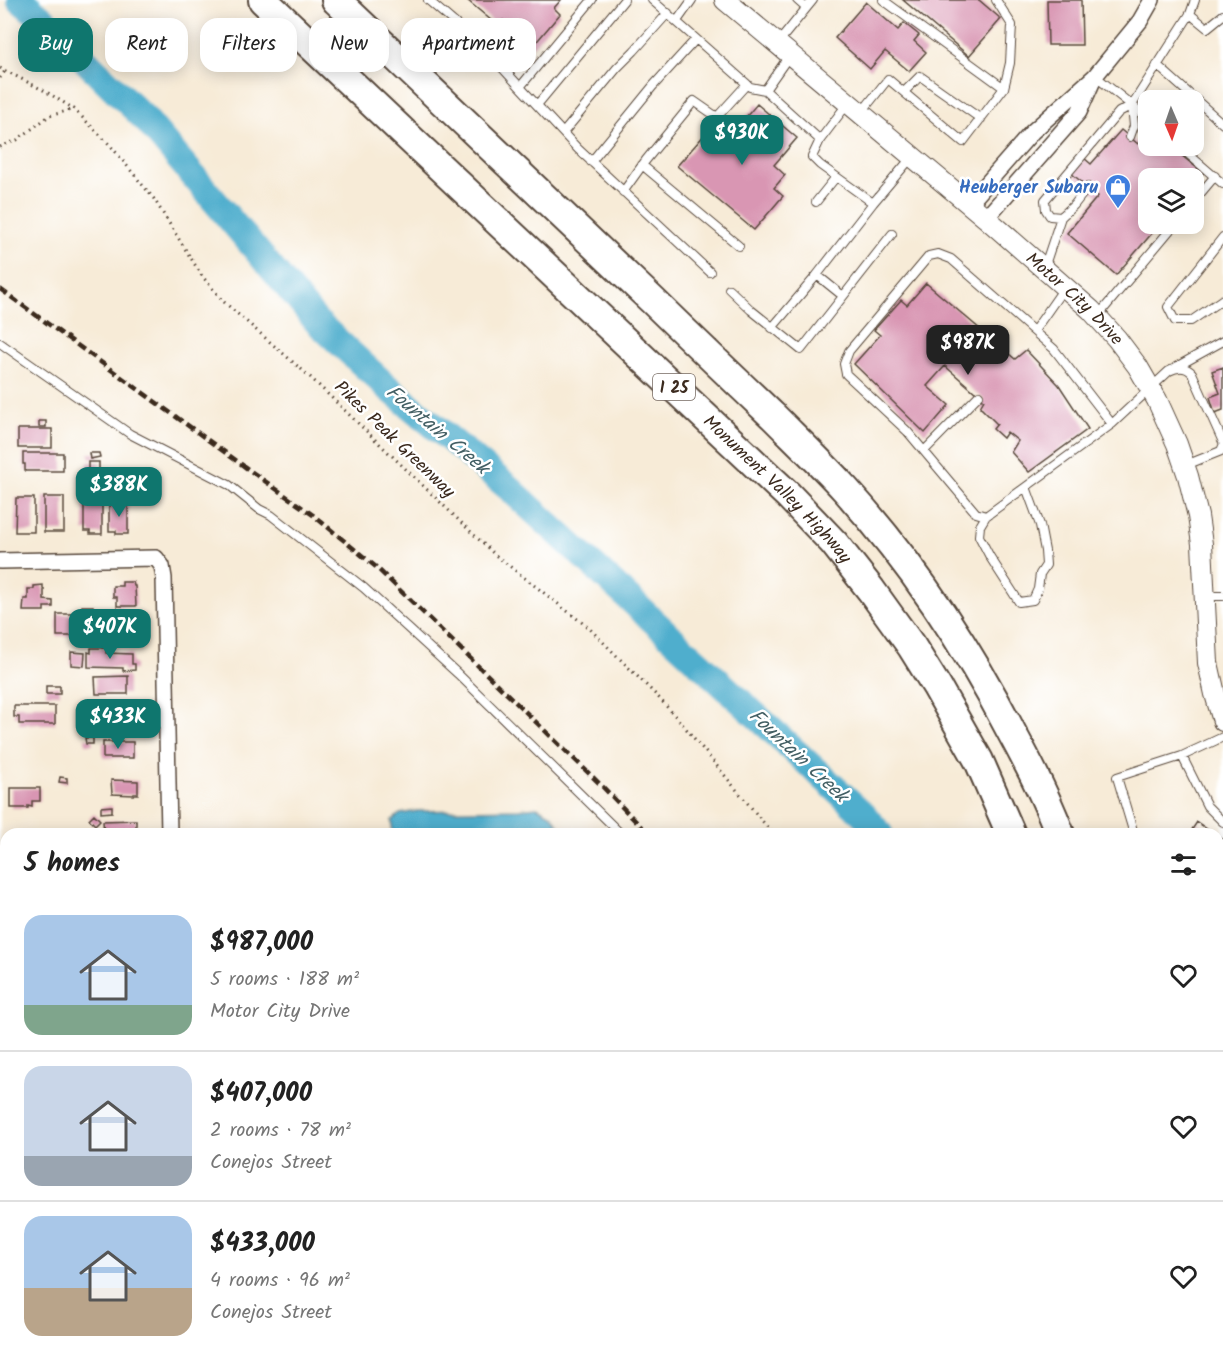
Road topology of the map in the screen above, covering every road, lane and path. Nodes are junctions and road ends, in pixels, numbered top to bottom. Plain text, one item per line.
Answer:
1 (263, 0) edge
2 (336, 0) edge
3 (428, 0) edge
4 (592, 0) edge
5 (624, 0) edge
6 (652, 0) edge
7 (692, 0) edge
8 (725, 0) edge
9 (797, 0) edge
10 (813, 0) edge
11 (884, 0) edge
12 (996, 0) edge
13 (1152, 0) edge
14 (1195, 0) edge
15 (806, 8) junction
16 (668, 13) junction
17 (1190, 14) junction
18 (1223, 15) edge
19 (677, 21) junction
20 (696, 39) junction
21 (784, 49) junction
22 (1157, 65) junction
23 (0, 68) edge
24 (5, 71) junction
25 (1095, 76) junction
26 (0, 78) edge
27 (747, 84) junction
28 (520, 87) junction
29 (1004, 88) junction
30 (765, 90) junction
31 (904, 92) junction
32 (537, 105) junction
33 (1132, 105) junction
34 (855, 108) junction
35 (74, 109) junction
36 (1138, 110) edge
37 (981, 120) junction
38 (1223, 124) edge
39 (563, 133) junction
40 (1130, 137) dead end
41 (820, 140) junction
42 (0, 147) edge
43 (1191, 156) edge
44 (912, 157) junction
45 (591, 162) junction
46 (642, 165) junction
47 (1215, 176) junction
48 (837, 177) junction
49 (1223, 184) edge
50 (1088, 188) dead end
51 (1204, 189) edge
52 (623, 192) junction
53 (816, 202) dead end
54 (873, 203) junction
55 (969, 204) junction
56 (1061, 217) junction
57 (986, 219) junction
58 (892, 234) dead end
59 (1167, 234) edge
60 (1223, 237) edge
61 (739, 246) dead end
62 (1044, 269) junction
63 (710, 272) dead end
64 (817, 275) junction
65 (1064, 287) junction
66 (729, 290) dead end
67 (843, 296) junction
68 (1223, 299) edge
69 (1097, 317) junction
70 (772, 328) junction
71 (1034, 331) junction
72 (1223, 340) edge
73 (0, 343) edge
74 (1175, 368) junction
75 (1151, 389) junction
76 (979, 395) dead end
77 (1112, 424) junction
78 (1222, 448) edge
79 (924, 451) junction
80 (1185, 466) junction
81 (1026, 487) junction
82 (986, 516) junction
83 (0, 561) edge
84 (1214, 596) edge
85 (1223, 721) edge
86 (1223, 737) edge
87 (1182, 756) junction
88 (1223, 822) edge
89 (169, 828) edge
90 (615, 828) edge
91 (768, 828) edge
92 (1008, 828) edge
93 (1057, 828) edge
94 (1132, 828) edge

1 - 92 highway, Monument Valley Highway / I 25
2 - 93 highway, I 25
3 - 28 lane
4 - 28 lane
5 - 32 lane
6 - 16 lane
7 - 19 lane
8 - 21 street, Motor City Drive
9 - 15 lane
10 - 15 lane
11 - 29 lane
12 - 29 lane
13 - 25 street
14 - 17 lane
15 - 21 lane
16 - 19 lane
16 - 39 lane
17 - 18 lane
17 - 22 lane
19 - 20 lane
20 - 27 lane
20 - 45 lane
21 - 30 lane
21 - 34 street, Motor City Drive
22 - 33 lane
22 - 38 lane
23 - 24 path, Pikes Peak Greenway
24 - 26 path
24 - 35 path, Pikes Peak Greenway
25 - 33 lane
25 - 55 street
25 - 57 street
27 - 30 lane
27 - 46 lane
28 - 32 lane
29 - 37 lane
30 - 41 lane
31 - 34 lane
31 - 37 lane
31 - 37 lane
32 - 39 lane
33 - 36 lane
33 - 40 lane
33 - 56 lane
34 - 41 lane
34 - 44 street, Motor City Drive
35 - 42 path
35 - 91 path, Pikes Peak Greenway
39 - 45 lane
41 - 48 lane
43 - 47 lane
44 - 54 lane
44 - 55 street, Motor City Drive
45 - 52 lane
46 - 52 lane
46 - 61 lane
47 - 49 lane
47 - 51 lane
48 - 53 lane
48 - 54 lane
50 - 56 lane
52 - 63 lane
54 - 64 lane
55 - 57 street, Motor City Drive
56 - 62 lane
57 - 62 street, Motor City Drive
58 - 67 lane
59 - 69 lane
60 - 68 lane
62 - 65 street, Motor City Drive
64 - 67 lane
64 - 70 lane
65 - 69 street, Motor City Drive
65 - 71 lane
66 - 70 lane
67 - 70 lane
69 - 75 street, Motor City Drive
71 - 77 lane
71 - 79 lane
72 - 74 lane
73 - 90 lane
74 - 75 lane
74 - 78 lane
75 - 77 lane
75 - 80 street, Motor City Drive
76 - 79 lane
77 - 81 lane
78 - 80 lane
79 - 82 lane
80 - 84 street, Motor City Drive
81 - 82 lane
81 - 82 lane
83 - 89 street
84 - 85 street, Motor City Drive
86 - 87 lane
87 - 88 lane
87 - 94 lane

